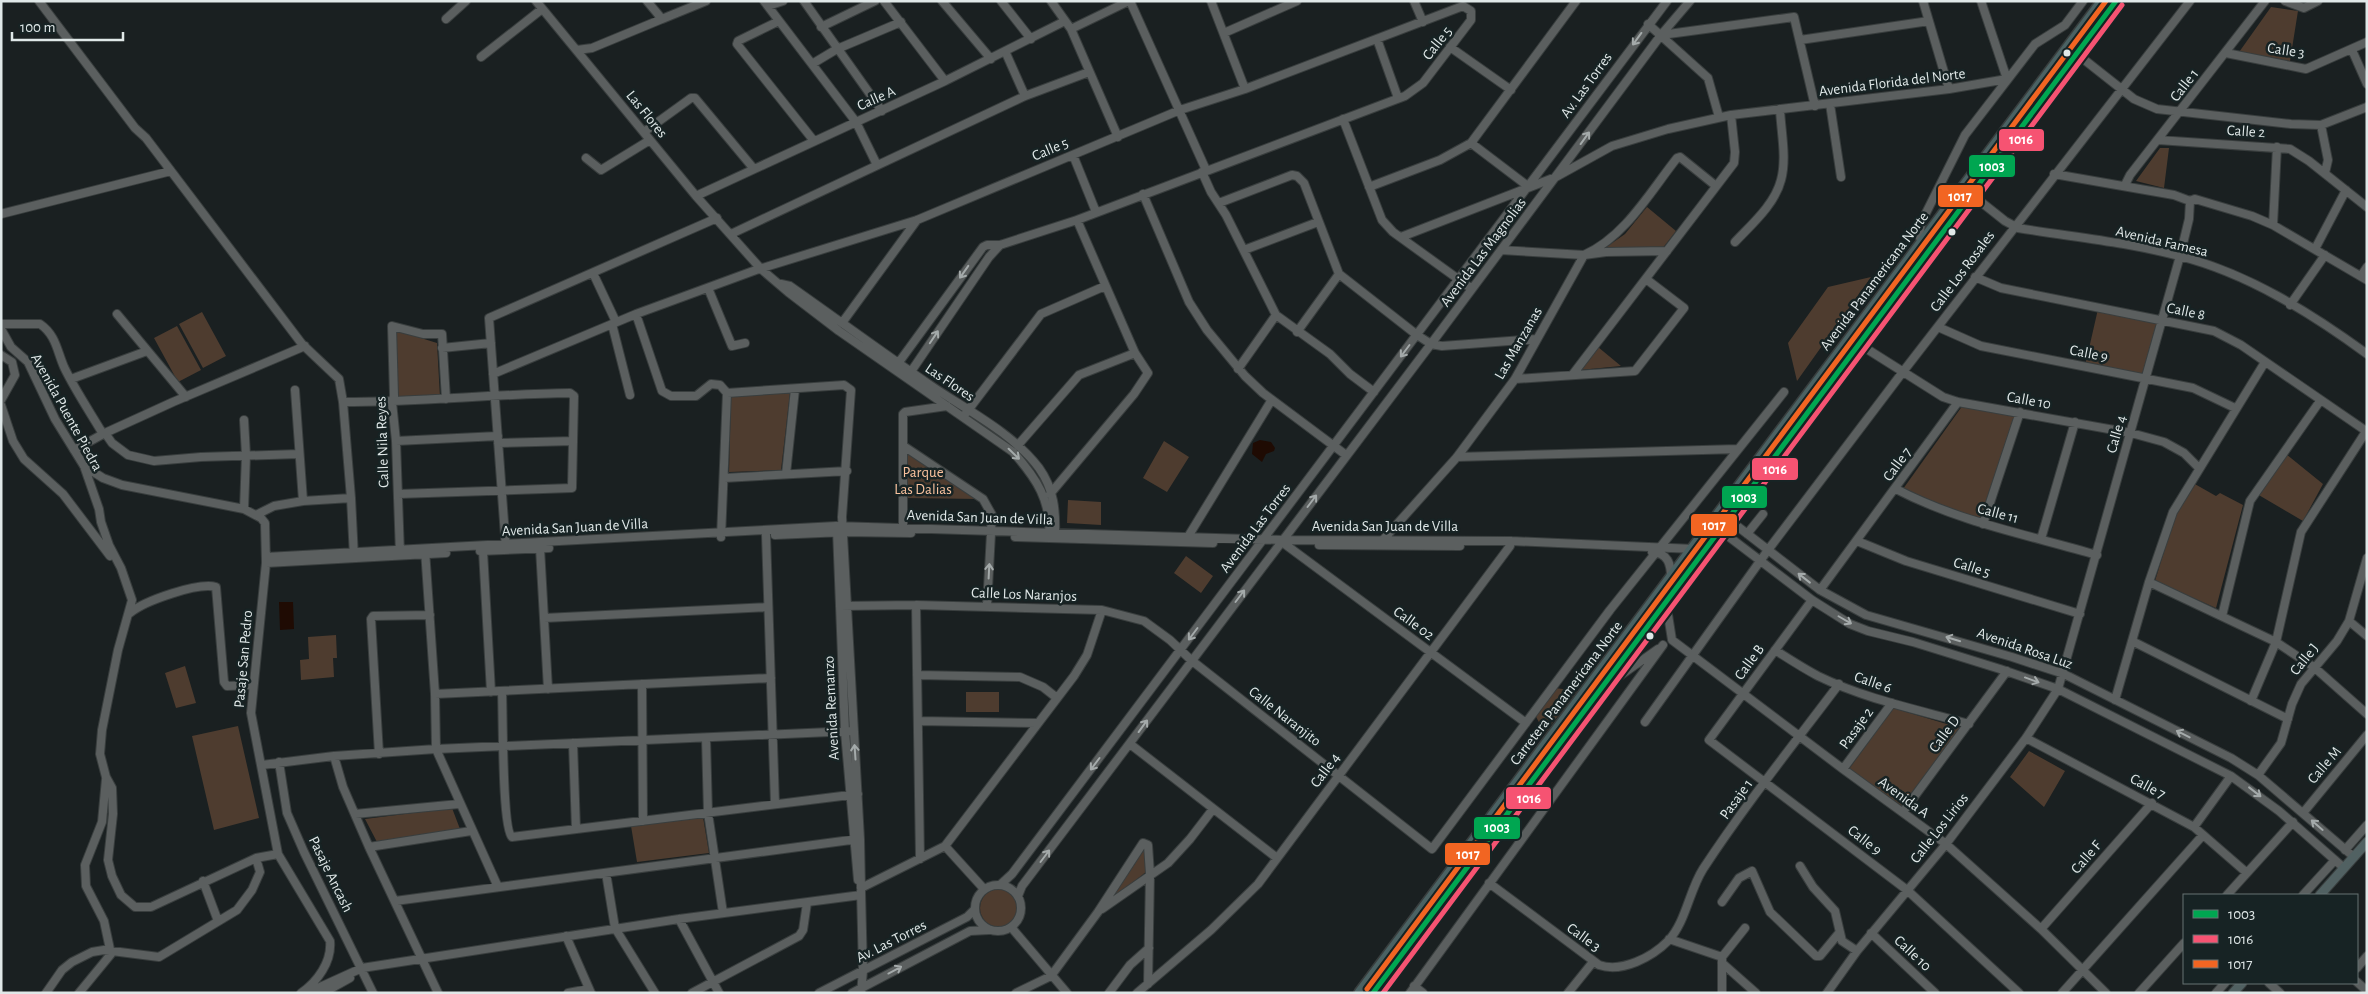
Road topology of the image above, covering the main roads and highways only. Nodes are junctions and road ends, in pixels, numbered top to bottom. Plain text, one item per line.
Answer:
1 (2103, 1) edge
2 (2116, 1) edge
3 (1728, 520) joint
4 (1671, 580) joint
5 (2367, 842) edge
6 (2321, 894) edge
7 (1360, 993) edge
8 (1373, 993) edge

1 - 4 highway, Avenida Panamericana Norte
2 - 3 highway, Avenida Panamericana Norte
3 - 8 highway, Carretera Panamericana Norte
4 - 7 highway, Carretera Panamericana Norte
5 - 6 main road

